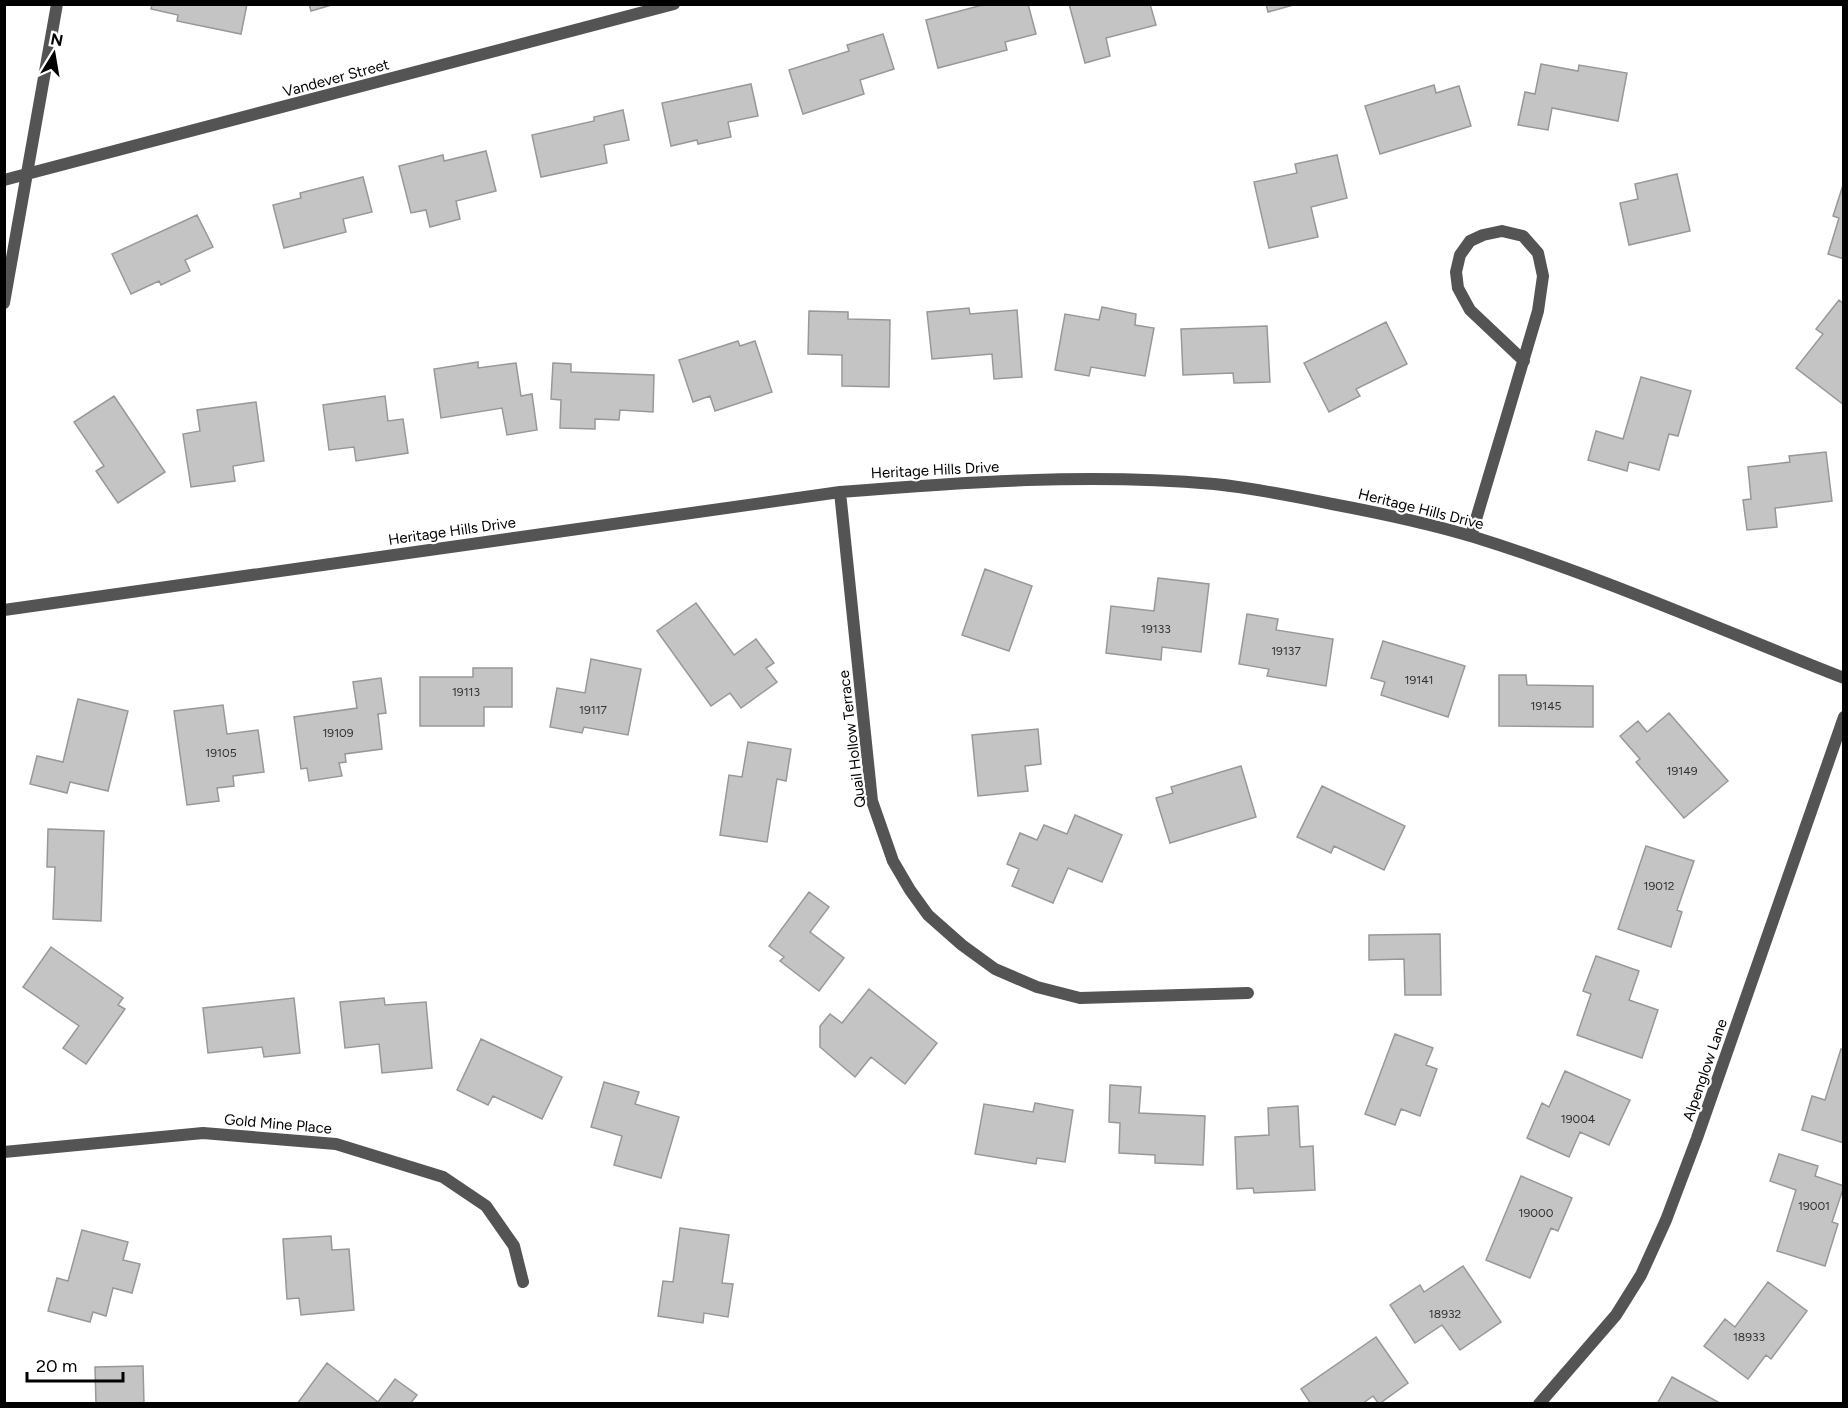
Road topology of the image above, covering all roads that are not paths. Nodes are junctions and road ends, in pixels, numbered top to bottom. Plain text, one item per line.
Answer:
1 (57, 4) edge
2 (674, 4) edge
3 (26, 175) junction
4 (4, 180) edge
5 (4, 303) edge
6 (1524, 361) junction
7 (840, 492) junction
8 (1471, 536) junction
9 (4, 610) edge
10 (1844, 678) edge
11 (1844, 717) edge
12 (1248, 993) dead end
13 (4, 1152) edge
14 (523, 1282) dead end
15 (1539, 1404) edge

1 - 3 street
2 - 3 street, Vandever Street
3 - 4 street, Vandever Street
3 - 5 street
6 - 6 street
6 - 8 street
7 - 8 street, Heritage Hills Drive
7 - 9 street, Heritage Hills Drive
7 - 12 street, Quail Hollow Terrace
8 - 10 street, Heritage Hills Drive
11 - 15 street, Alpenglow Lane
13 - 14 street, Gold Mine Place

